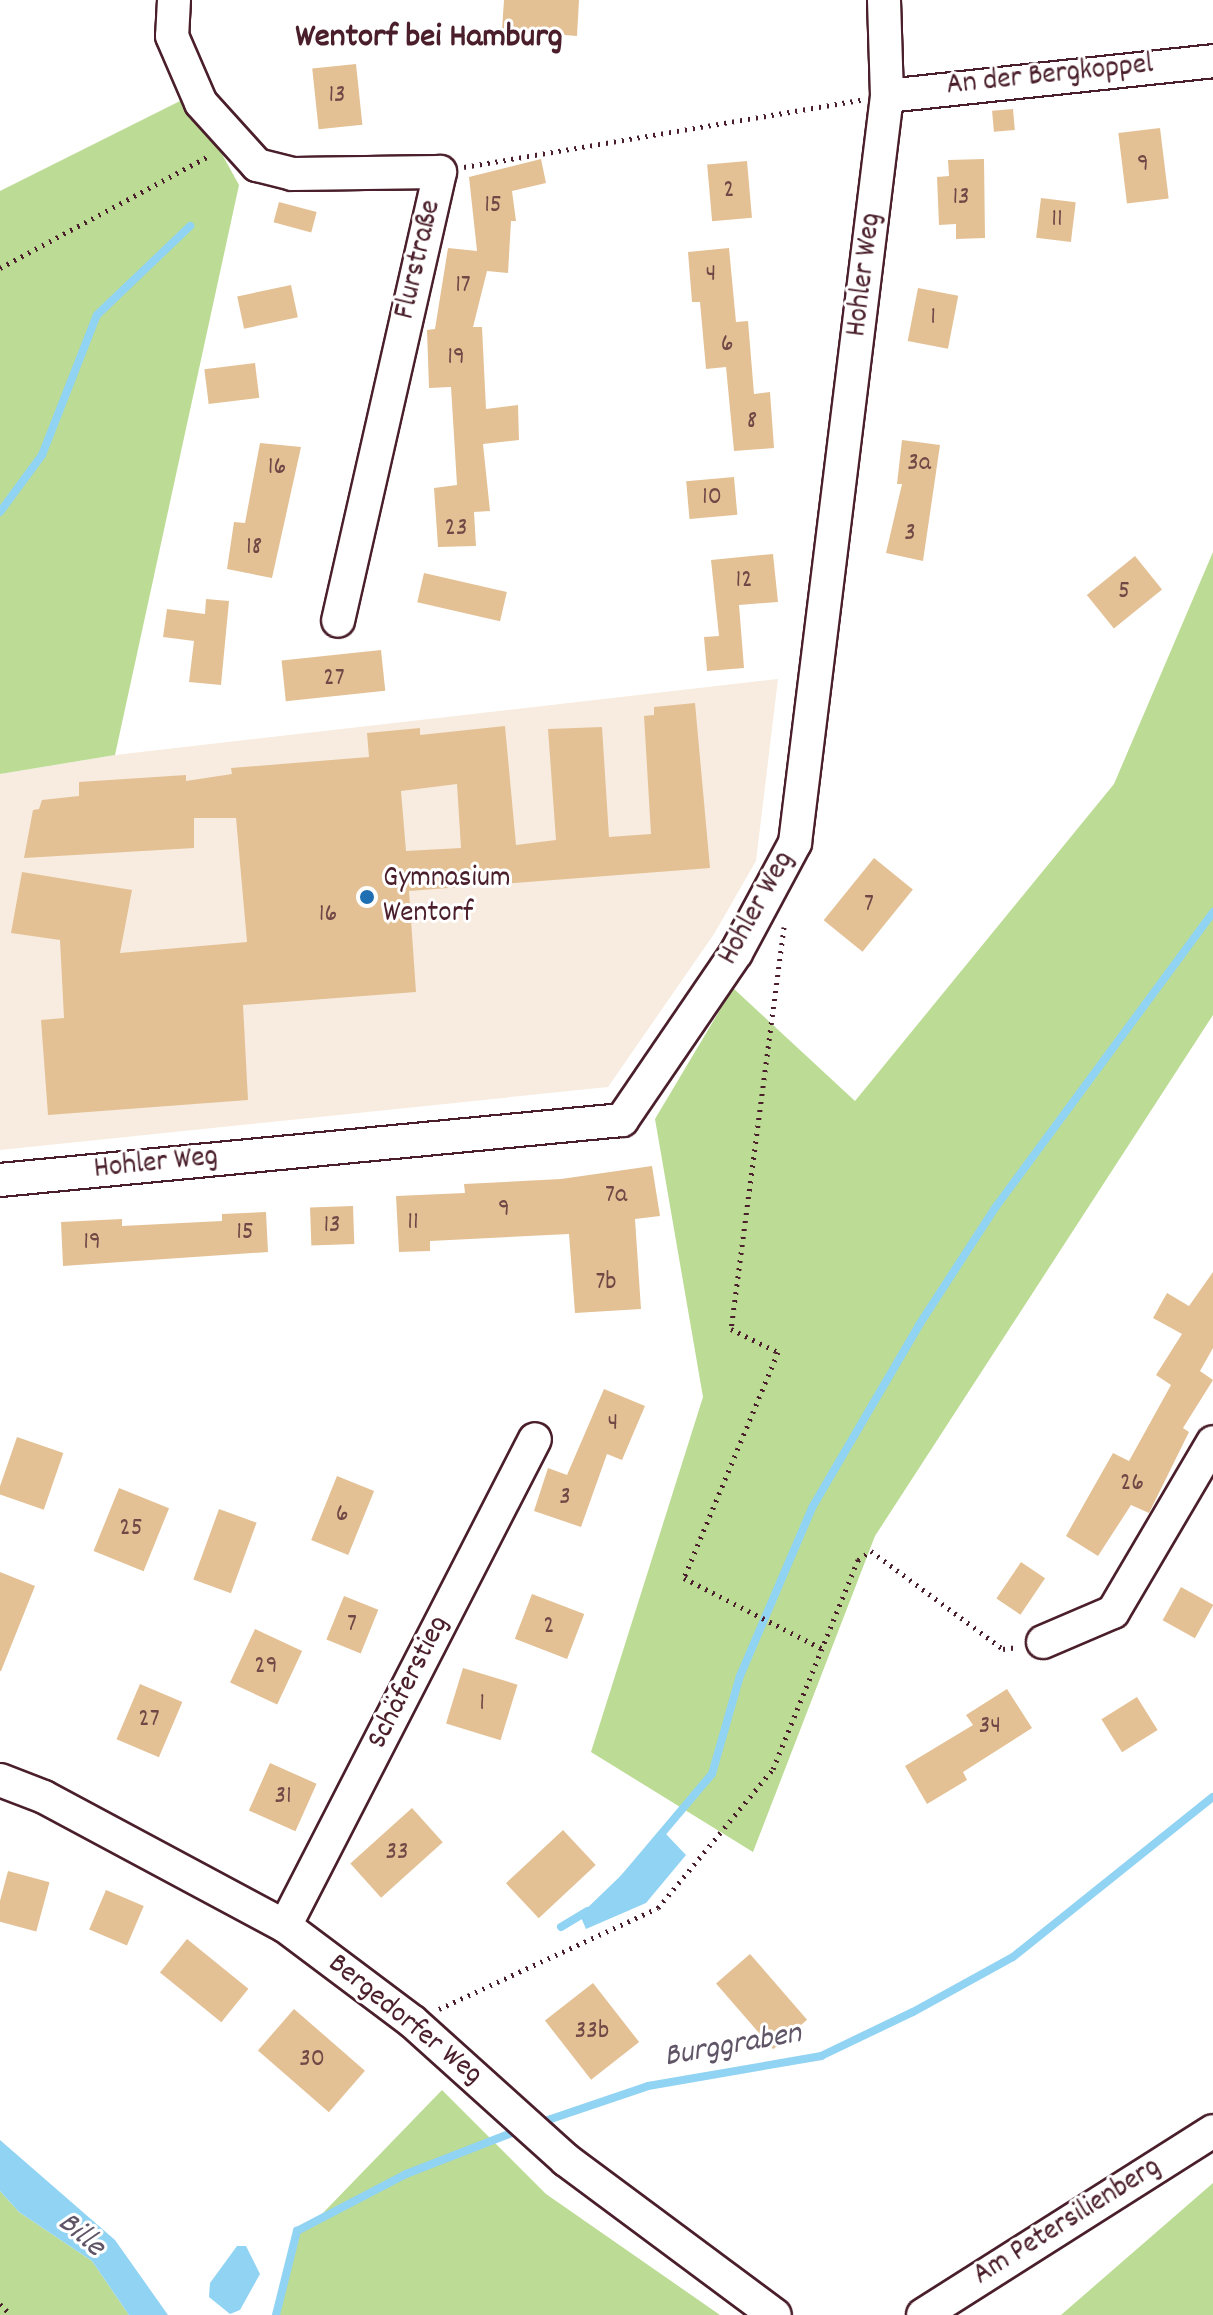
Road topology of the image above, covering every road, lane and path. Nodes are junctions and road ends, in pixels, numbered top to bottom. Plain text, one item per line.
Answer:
1 (174, 0) edge
2 (884, 0) edge
3 (1213, 61) edge
4 (887, 96) junction
5 (238, 141) junction
6 (440, 172) junction
7 (0, 268) edge
8 (338, 621) dead end
9 (785, 921) dead end
10 (0, 1180) edge
11 (535, 1439) dead end
12 (1213, 1442) edge
13 (1043, 1642) joint
14 (823, 1649) junction
15 (0, 1780) edge
16 (285, 1926) junction
17 (413, 2022) junction
18 (1213, 2131) edge
19 (0, 2304) edge
20 (11, 2315) edge
21 (775, 2315) edge
22 (923, 2315) edge

1 - 5 street, Flurstraße
2 - 4 street, Hohler Weg
3 - 4 street, An der Bergkoppel
4 - 6 path
4 - 10 street, Hohler Weg
5 - 6 street, Flurstraße
5 - 7 path
6 - 8 street, Flurstraße
9 - 14 path
11 - 16 street, Schäferstieg
12 - 13 street
13 - 14 path
14 - 17 path
15 - 16 street, Bergedorfer Weg
16 - 17 street, Bergedorfer Weg
17 - 21 street, Bergedorfer Weg
18 - 22 street, Am Petersilienberg
19 - 20 path

